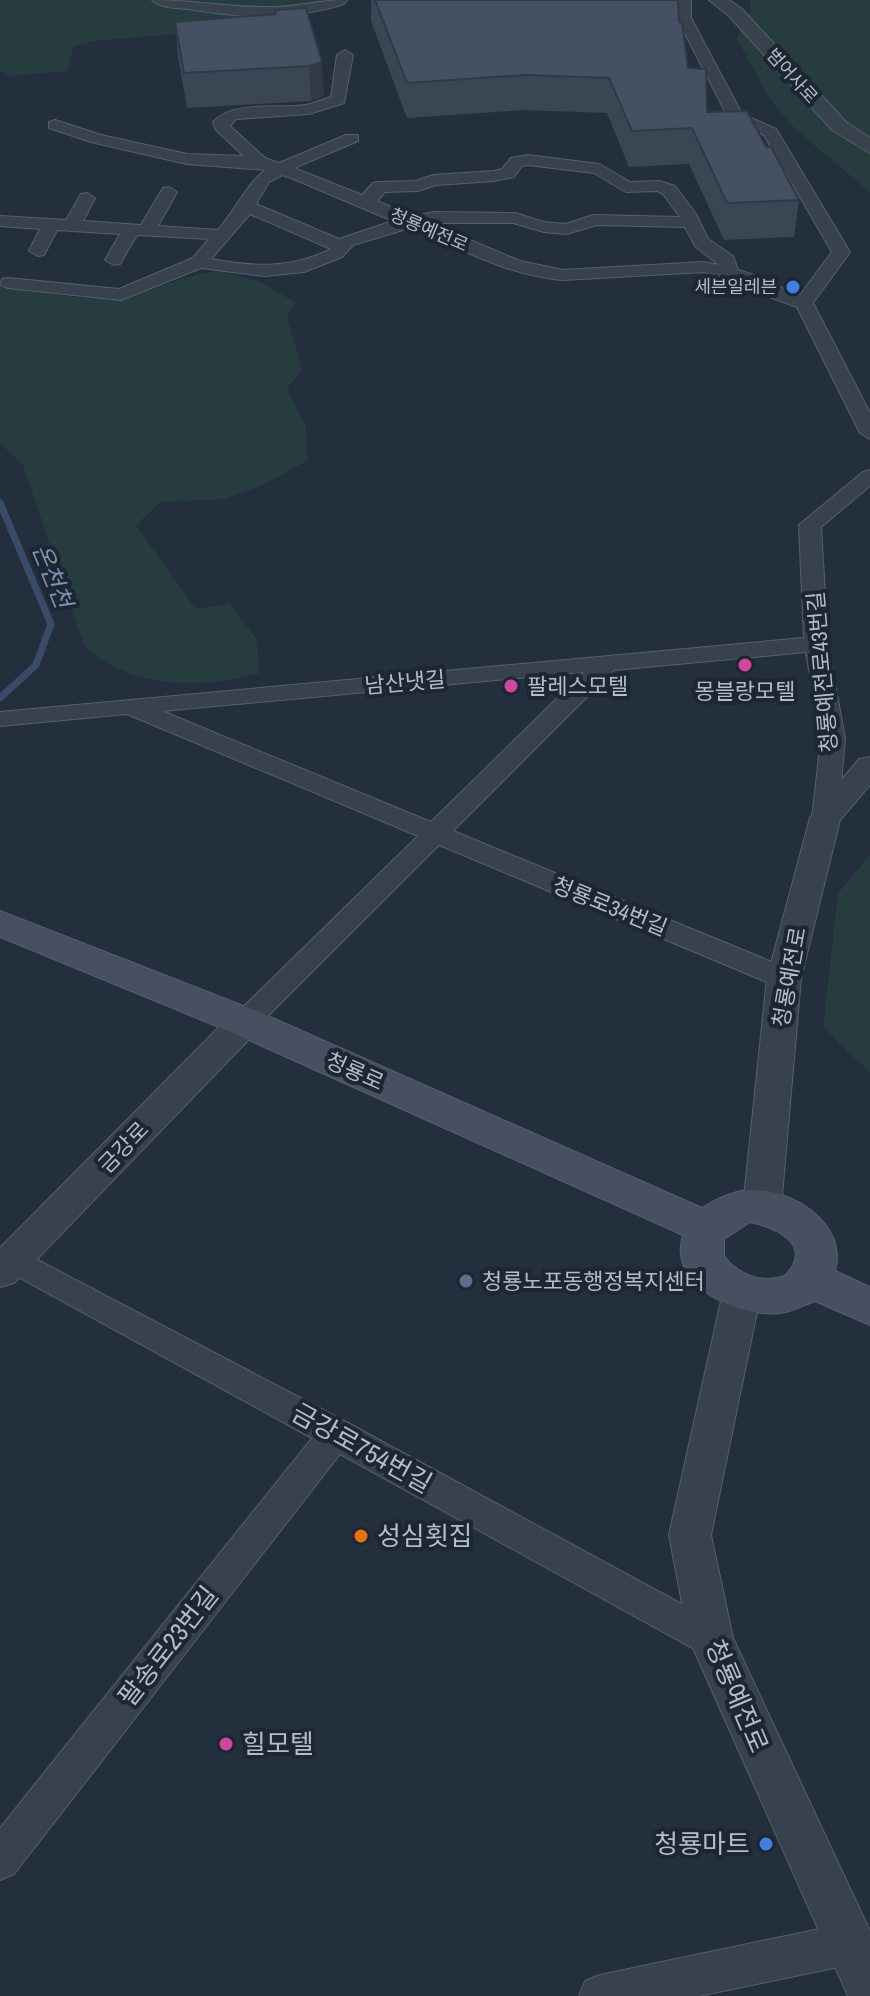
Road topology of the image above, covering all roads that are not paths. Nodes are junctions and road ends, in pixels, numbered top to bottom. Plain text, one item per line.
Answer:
1 (161, 0) edge
2 (338, 0) edge
3 (684, 0) edge
4 (718, 0) edge
5 (345, 55) dead end
6 (55, 125) dead end
7 (352, 138) dead end
8 (870, 147) edge
9 (259, 162) junction
10 (279, 169) junction
11 (169, 192) dead end
12 (87, 198) dead end
13 (363, 202) junction
14 (247, 206) junction
15 (2, 215) edge
16 (409, 222) junction
17 (689, 222) junction
18 (51, 224) junction
19 (72, 225) junction
20 (139, 230) junction
21 (222, 235) junction
22 (344, 248) junction
23 (38, 251) dead end
24 (114, 260) dead end
25 (199, 262) junction
26 (729, 271) junction
27 (8, 283) dead end
28 (804, 303) junction
29 (870, 433) edge
30 (870, 476) edge
31 (816, 644) junction
32 (606, 664) junction
33 (130, 707) junction
34 (6, 724) edge
35 (870, 766) edge
36 (825, 818) junction
37 (435, 833) junction
38 (0, 923) edge
39 (784, 978) junction
40 (245, 1022) junction
41 (762, 1207) junction
42 (707, 1228) junction
43 (6, 1266) edge
44 (810, 1279) junction
45 (742, 1292) junction
46 (870, 1307) edge
47 (336, 1433) junction
48 (711, 1639) junction
49 (0, 1860) edge
50 (848, 1944) junction
51 (870, 1987) edge
52 (600, 1996) edge

1 - 2 street
3 - 28 street
4 - 8 street, 범어사로
5 - 9 street
6 - 9 street, 청룡예전로
7 - 10 street
9 - 10 street, 청룡예전로
10 - 13 street, 청룡예전로
10 - 14 street
11 - 20 street
12 - 19 street
13 - 16 street, 청룡예전로
13 - 17 street
14 - 21 street
14 - 22 street
15 - 18 street
16 - 17 street
16 - 22 street
16 - 26 street, 청룡예전로
17 - 26 street
18 - 19 street
18 - 23 street
19 - 20 street
20 - 21 street
20 - 24 street
21 - 25 street
22 - 25 street
25 - 27 street
26 - 28 street, 청룡예전로
28 - 29 street
30 - 31 street, 청룡예전로43번길
31 - 32 street, 남산냇길
31 - 36 street, 청룡예전로43번길
32 - 33 street, 남산냇길
32 - 37 street
33 - 34 street, 남산냇길
33 - 37 street, 청룡로34번길
35 - 36 street, 청룡예전로
36 - 39 street, 청룡예전로
37 - 39 street, 청룡로34번길
37 - 40 street
38 - 40 main road, 청룡로
39 - 41 street, 청룡예전로
40 - 42 main road, 청룡로
40 - 43 street, 금강로
41 - 42 main road
41 - 44 main road
42 - 45 main road
43 - 47 street, 금강로754번길
44 - 45 main road
44 - 46 main road
45 - 48 street, 청룡예전로
47 - 48 street, 금강로754번길
47 - 49 street, 팔송로23번길
48 - 50 street, 청룡예전로
50 - 51 street, 청룡예전로
50 - 52 street

